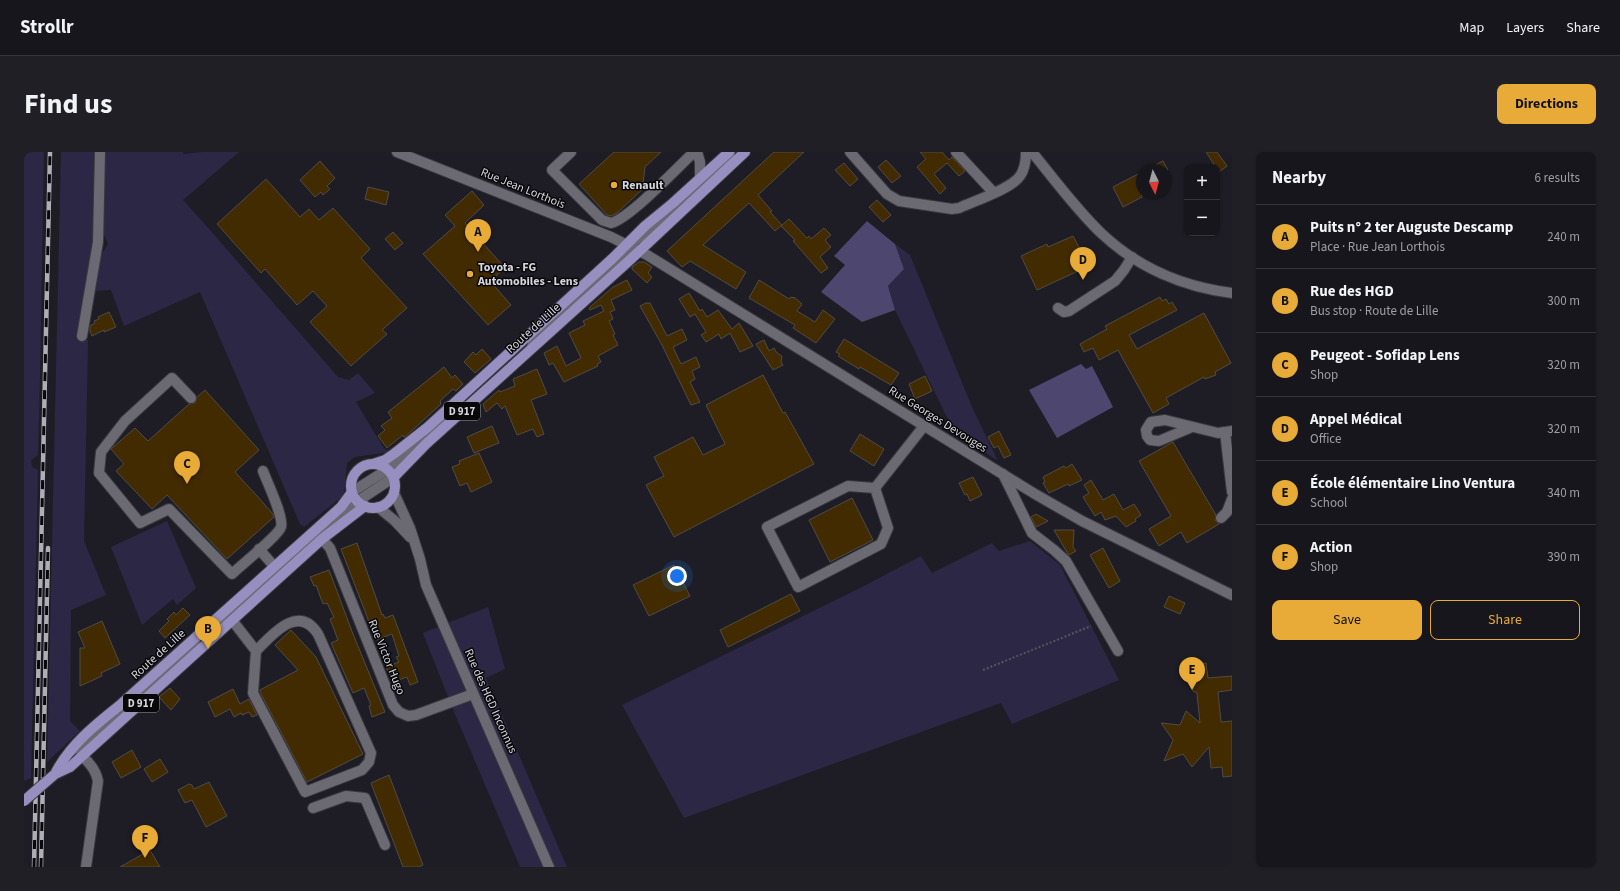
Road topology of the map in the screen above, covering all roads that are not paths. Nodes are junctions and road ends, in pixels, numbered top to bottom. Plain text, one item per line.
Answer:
1 (100, 152) edge
2 (396, 152) edge
3 (571, 152) edge
4 (694, 152) edge
5 (697, 152) edge
6 (730, 152) edge
7 (745, 152) edge
8 (850, 152) edge
9 (956, 152) edge
10 (1026, 152) edge
11 (1032, 152) edge
12 (700, 179) junction
13 (993, 192) junction
14 (611, 223) junction
15 (610, 237) junction
16 (627, 245) junction
17 (639, 251) junction
18 (1132, 257) junction
19 (1232, 293) edge
20 (1058, 308) dead end
21 (82, 336) dead end
22 (505, 357) junction
23 (191, 398) dead end
24 (924, 426) junction
25 (1192, 427) dead end
26 (1228, 432) edge
27 (373, 464) junction
28 (263, 471) dead end
29 (391, 474) junction
30 (1003, 474) junction
31 (875, 488) junction
32 (1232, 492) edge
33 (394, 493) junction
34 (1232, 498) edge
35 (358, 499) junction
36 (378, 507) junction
37 (1221, 518) dead end
38 (322, 539) junction
39 (415, 544) junction
40 (259, 549) junction
41 (278, 571) junction
42 (1232, 595) edge
43 (232, 620) junction
44 (223, 628) junction
45 (256, 650) junction
46 (1118, 652) dead end
47 (473, 694) junction
48 (82, 756) junction
49 (55, 774) junction
50 (326, 784) junction
51 (24, 801) edge
52 (332, 802) junction
53 (313, 808) dead end
54 (385, 845) dead end
55 (86, 867) edge
56 (549, 867) edge

1 - 21 street
2 - 15 street, Rue Jean Lorthois
3 - 14 street
4 - 14 street
5 - 12 street
6 - 12 main road, Route de Lille / D 917
6 - 16 street
7 - 17 main road, Route de Lille / D 917
8 - 13 street
9 - 13 street
10 - 13 street
11 - 18 street
12 - 16 main road, Route de Lille / D 917
14 - 15 street
15 - 16 street, Rue Jean Lorthois
16 - 17 street, Rue Jean Lorthois
16 - 22 main road, Route de Lille / D 917
17 - 24 street, Rue Georges Devouges
17 - 29 main road, Route de Lille / D 917
18 - 19 street
18 - 20 street
22 - 27 main road, Route de Lille / D 917
22 - 29 street
23 - 40 street
24 - 30 street, Rue Georges Devouges
24 - 31 street
25 - 26 street
26 - 32 street
27 - 29 main road
27 - 35 main road, Route de Lille
28 - 40 street
29 - 33 main road
29 - 35 street
30 - 42 street, Rue Georges Devouges
30 - 46 street
31 - 31 street
33 - 36 main road
33 - 39 street, Rue des HGD Inconnus
34 - 37 street
35 - 36 main road
35 - 38 main road, Route de Lille / D 917
35 - 41 main road, Route de Lille / D 917
36 - 39 street, Rue des HGD Inconnus
38 - 41 main road, Route de Lille / D 917
38 - 47 street, Rue Victor Hugo
39 - 47 street, Rue des HGD Inconnus
40 - 41 street
41 - 43 main road, Route de Lille / D 917
41 - 44 street
41 - 49 main road, Route de Lille / D 917
43 - 44 main road, Route de Lille / D 917
43 - 45 street
44 - 48 main road, Route de Lille / D 917
45 - 50 street
45 - 50 street
47 - 56 street, Rue des HGD Inconnus
48 - 49 main road, Route de Lille / D 917
48 - 55 street
49 - 51 main road, Route de Lille / D 917, bridge
50 - 52 street
52 - 53 street
52 - 54 street

